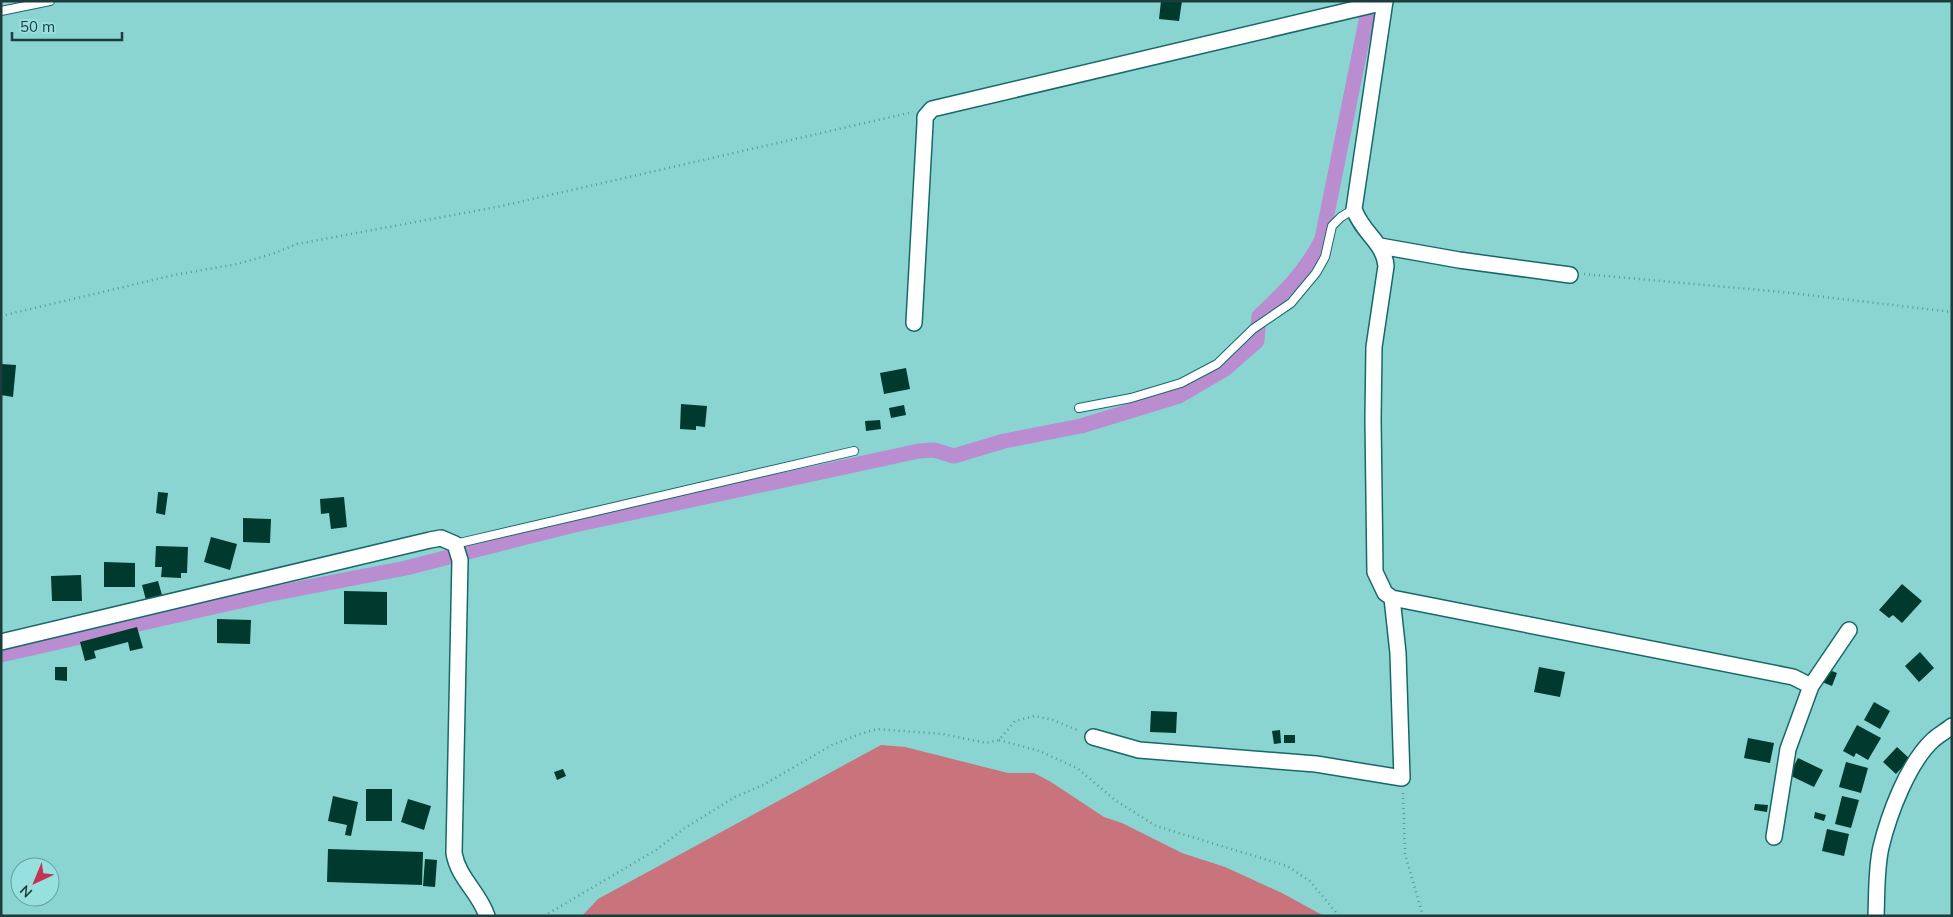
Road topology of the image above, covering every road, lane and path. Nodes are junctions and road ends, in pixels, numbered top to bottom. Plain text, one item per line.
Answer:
1 (50, 1) edge
2 (1385, 2) edge
3 (1, 11) edge
4 (932, 109) junction
5 (1354, 209) junction
6 (1380, 246) junction
7 (1570, 275) joint
8 (1952, 312) edge
9 (1, 316) edge
10 (914, 323) dead end
11 (1080, 408) dead end
12 (854, 451) dead end
13 (457, 551) junction
14 (1392, 598) junction
15 (1849, 630) dead end
16 (1, 642) edge
17 (1811, 686) junction
18 (1952, 726) edge
19 (1093, 736) joint
20 (999, 740) junction
21 (1402, 778) junction
22 (1774, 837) dead end
23 (487, 916) edge
24 (544, 916) edge
25 (1338, 916) edge
26 (1423, 916) edge
27 (1876, 916) edge

1 - 3 lane
2 - 4 street
2 - 5 street
4 - 9 path
4 - 10 street
5 - 6 street
5 - 11 lane
6 - 7 street
6 - 14 street
7 - 8 path
12 - 13 lane
13 - 16 street
13 - 23 street
14 - 17 street
14 - 21 street
15 - 17 street
17 - 22 street
18 - 27 street
19 - 20 path
19 - 21 street
20 - 24 path
20 - 25 path
21 - 26 path

